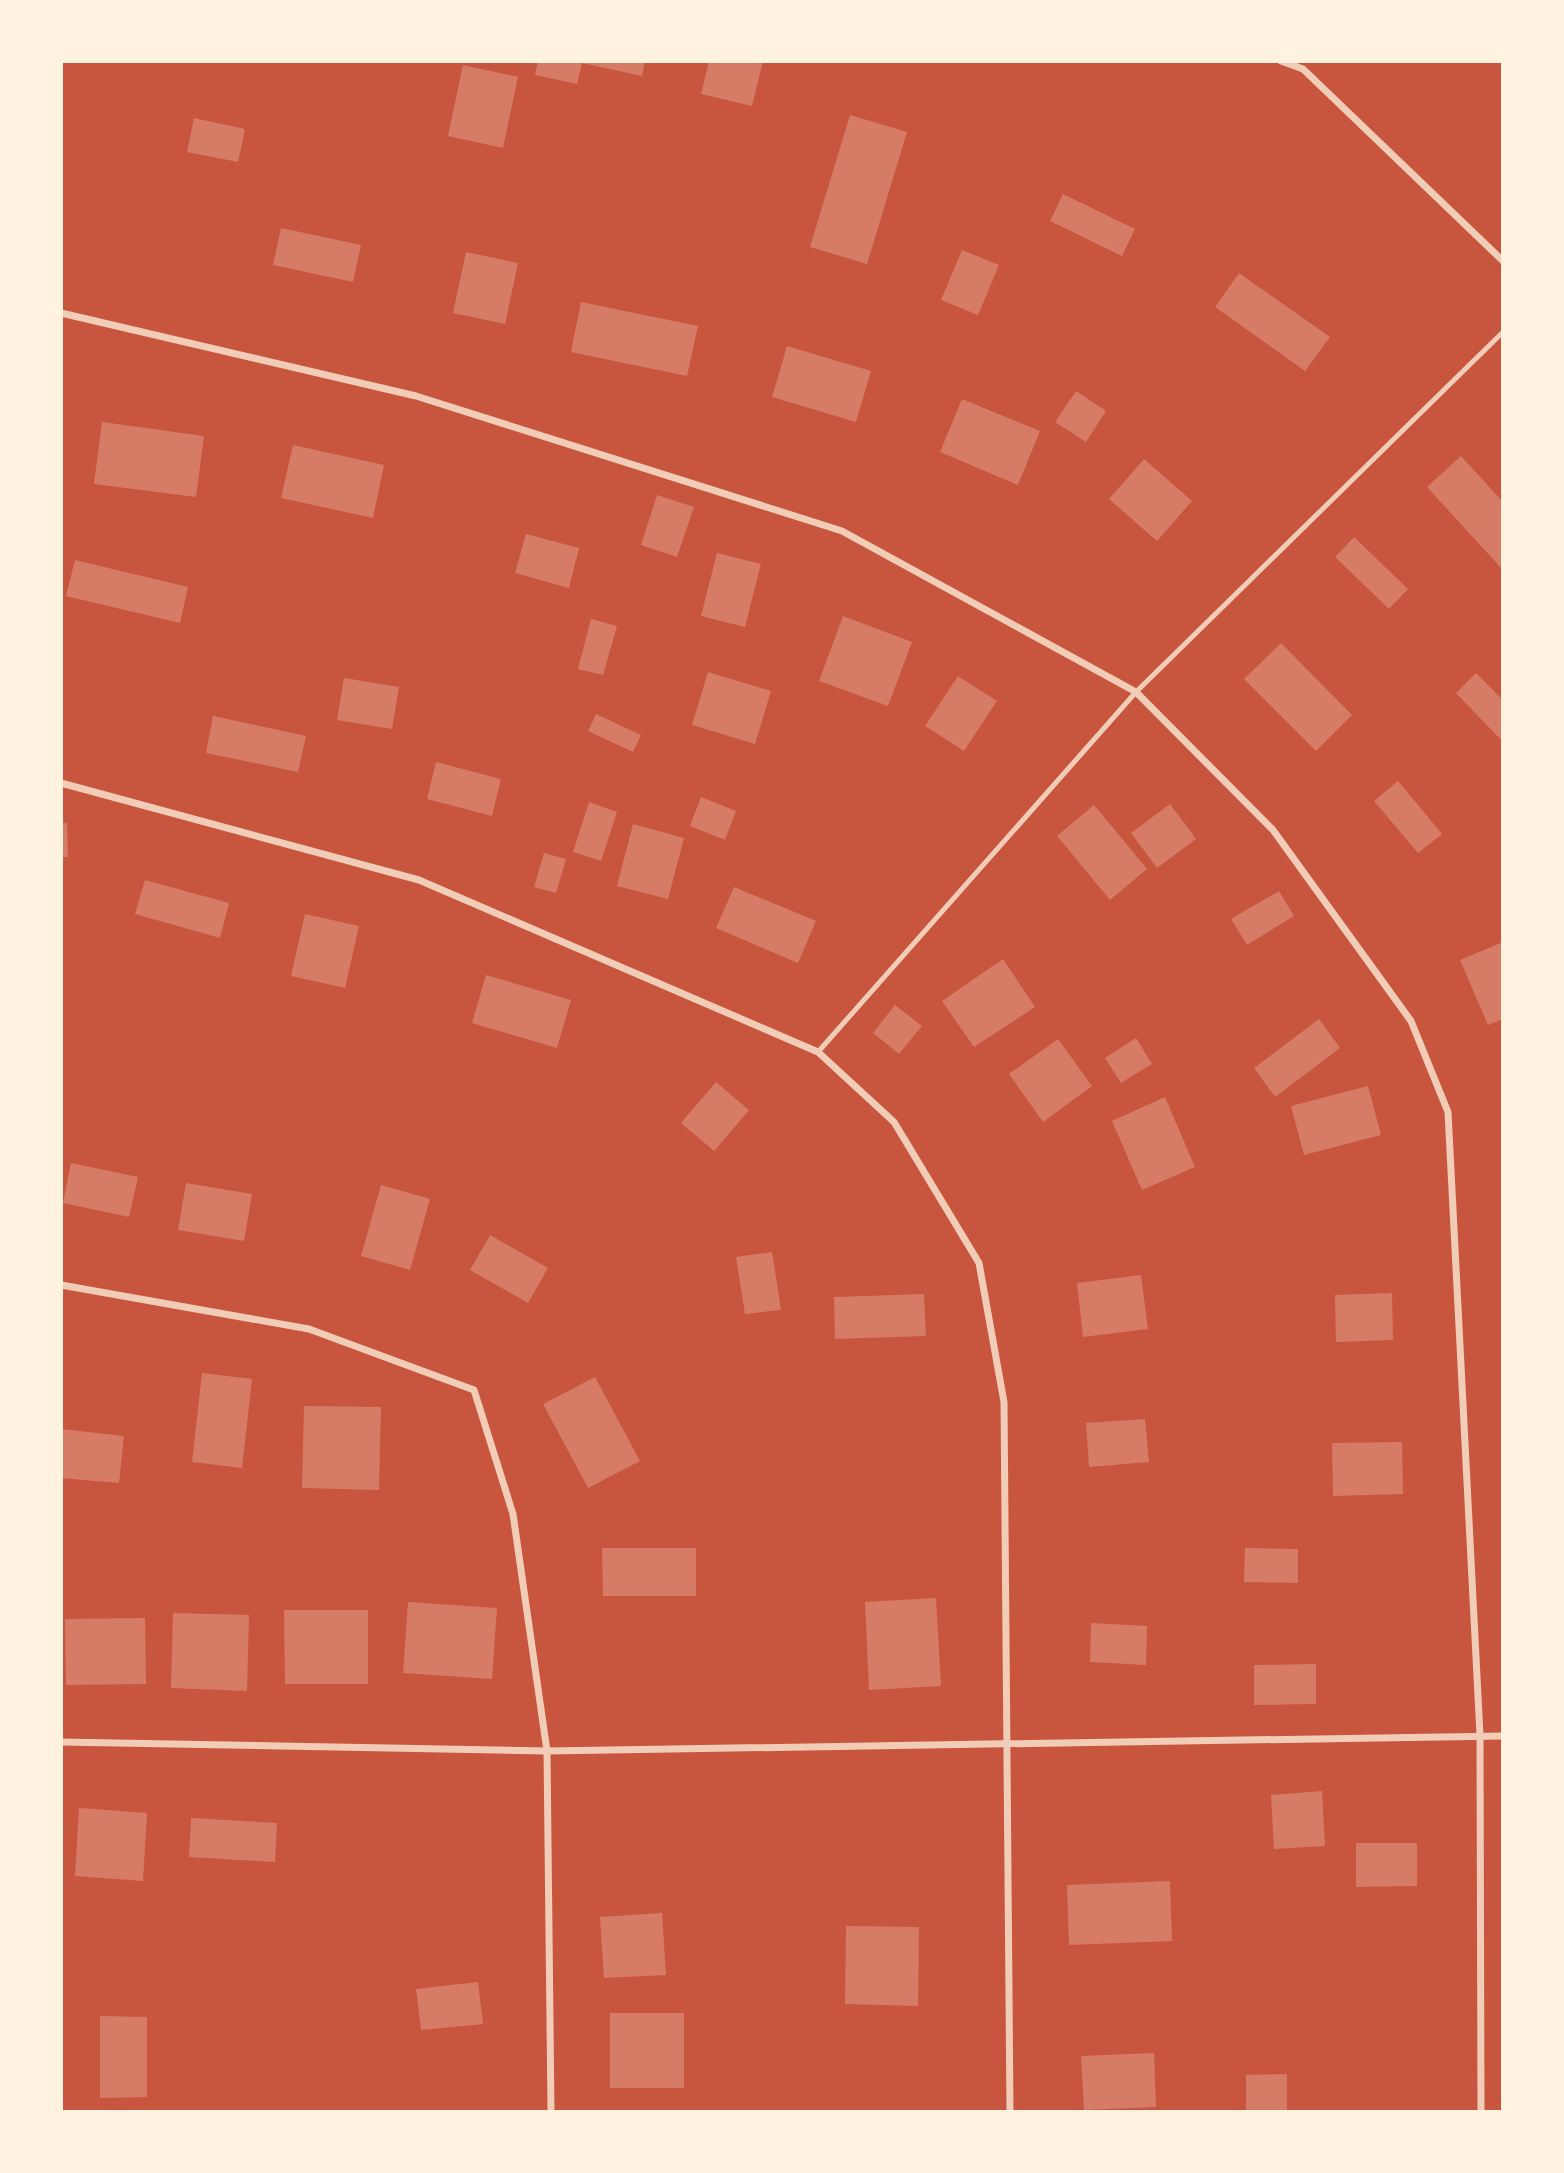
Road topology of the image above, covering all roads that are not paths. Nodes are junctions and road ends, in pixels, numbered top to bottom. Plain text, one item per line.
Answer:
1 (1281, 61) edge
2 (1503, 261) edge
3 (61, 313) edge
4 (1503, 331) edge
5 (1136, 692) junction
6 (61, 783) edge
7 (818, 1052) junction
8 (61, 1285) edge
9 (1480, 1735) junction
10 (1503, 1736) edge
11 (61, 1742) edge
12 (1008, 1744) junction
13 (547, 1751) junction
14 (551, 2112) edge
15 (1010, 2112) edge
16 (1481, 2112) edge

1 - 2 street
3 - 5 street
4 - 5 lane
5 - 7 lane
5 - 9 street
6 - 7 street
7 - 12 street
8 - 13 street
9 - 10 street
9 - 12 street
9 - 16 street
11 - 13 street
12 - 13 street
12 - 15 street
13 - 14 street

